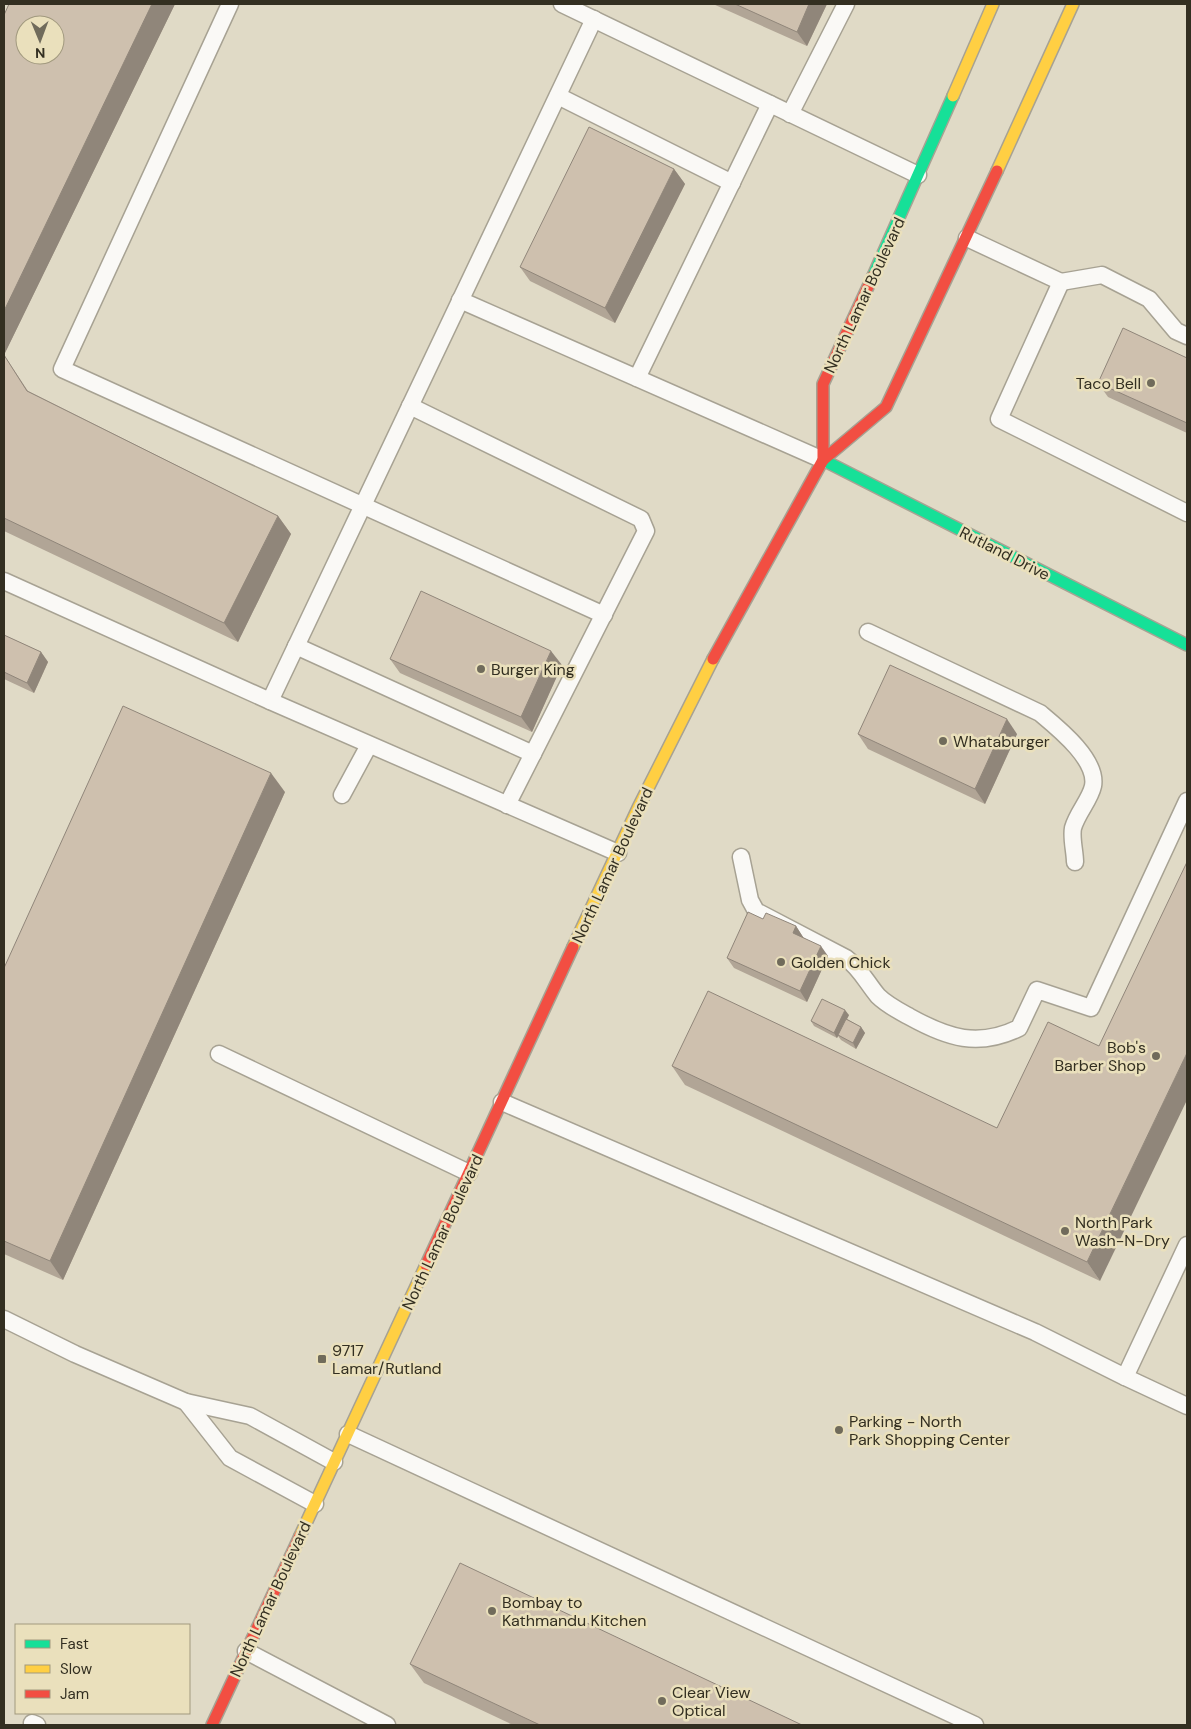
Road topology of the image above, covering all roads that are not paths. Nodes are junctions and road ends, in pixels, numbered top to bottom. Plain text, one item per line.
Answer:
1 (230, 4) edge
2 (562, 4) edge
3 (846, 4) edge
4 (993, 4) edge
5 (1074, 4) edge
6 (594, 19) junction
7 (558, 96) junction
8 (770, 104) junction
9 (790, 114) junction
10 (918, 175) junction
11 (732, 183) junction
12 (967, 238) junction
13 (1061, 282) junction
14 (460, 300) junction
15 (1187, 336) edge
16 (638, 378) junction
17 (410, 406) junction
18 (823, 460) junction
19 (363, 505) junction
20 (1187, 513) edge
21 (4, 581) edge
22 (604, 615) junction
23 (868, 632) dead end
24 (1187, 645) edge
25 (296, 646) junction
26 (270, 701) junction
27 (368, 745) junction
28 (533, 754) junction
29 (342, 795) dead end
30 (1187, 801) edge
31 (507, 805) junction
32 (618, 853) junction
33 (741, 857) dead end
34 (1076, 862) dead end
35 (219, 1054) dead end
36 (502, 1102) junction
37 (469, 1174) junction
38 (1187, 1245) edge
39 (4, 1318) edge
40 (1125, 1377) junction
41 (186, 1402) junction
42 (1187, 1406) edge
43 (348, 1434) junction
44 (334, 1462) junction
45 (315, 1504) junction
46 (246, 1651) junction
47 (212, 1725) edge
48 (387, 1725) edge
49 (975, 1725) edge

1 - 19 lane
2 - 6 lane
3 - 9 lane
4 - 10 main road, North Lamar Boulevard
5 - 12 main road
6 - 7 lane
6 - 8 lane
7 - 11 lane
7 - 14 lane
8 - 9 lane
8 - 11 lane
9 - 10 lane
10 - 18 main road, North Lamar Boulevard
11 - 16 lane
12 - 13 lane
12 - 18 main road
13 - 15 lane
13 - 20 lane
14 - 16 lane
14 - 17 lane
16 - 18 lane
17 - 19 lane
17 - 22 lane
18 - 24 main road, Rutland Drive
18 - 32 main road, North Lamar Boulevard
19 - 22 lane
19 - 25 lane
21 - 26 lane
22 - 28 lane
23 - 34 lane
25 - 26 lane
25 - 28 lane
26 - 27 lane
27 - 29 lane
27 - 31 lane
28 - 31 lane
30 - 33 lane
31 - 32 lane
32 - 36 main road, North Lamar Boulevard
35 - 37 lane
36 - 37 main road, North Lamar Boulevard
36 - 40 lane
37 - 43 main road, North Lamar Boulevard
38 - 40 lane
39 - 41 lane
40 - 42 lane
41 - 44 lane
41 - 45 lane
43 - 44 main road, North Lamar Boulevard
43 - 49 lane
44 - 45 main road, North Lamar Boulevard
45 - 46 main road, North Lamar Boulevard
46 - 47 main road, North Lamar Boulevard
46 - 48 lane

